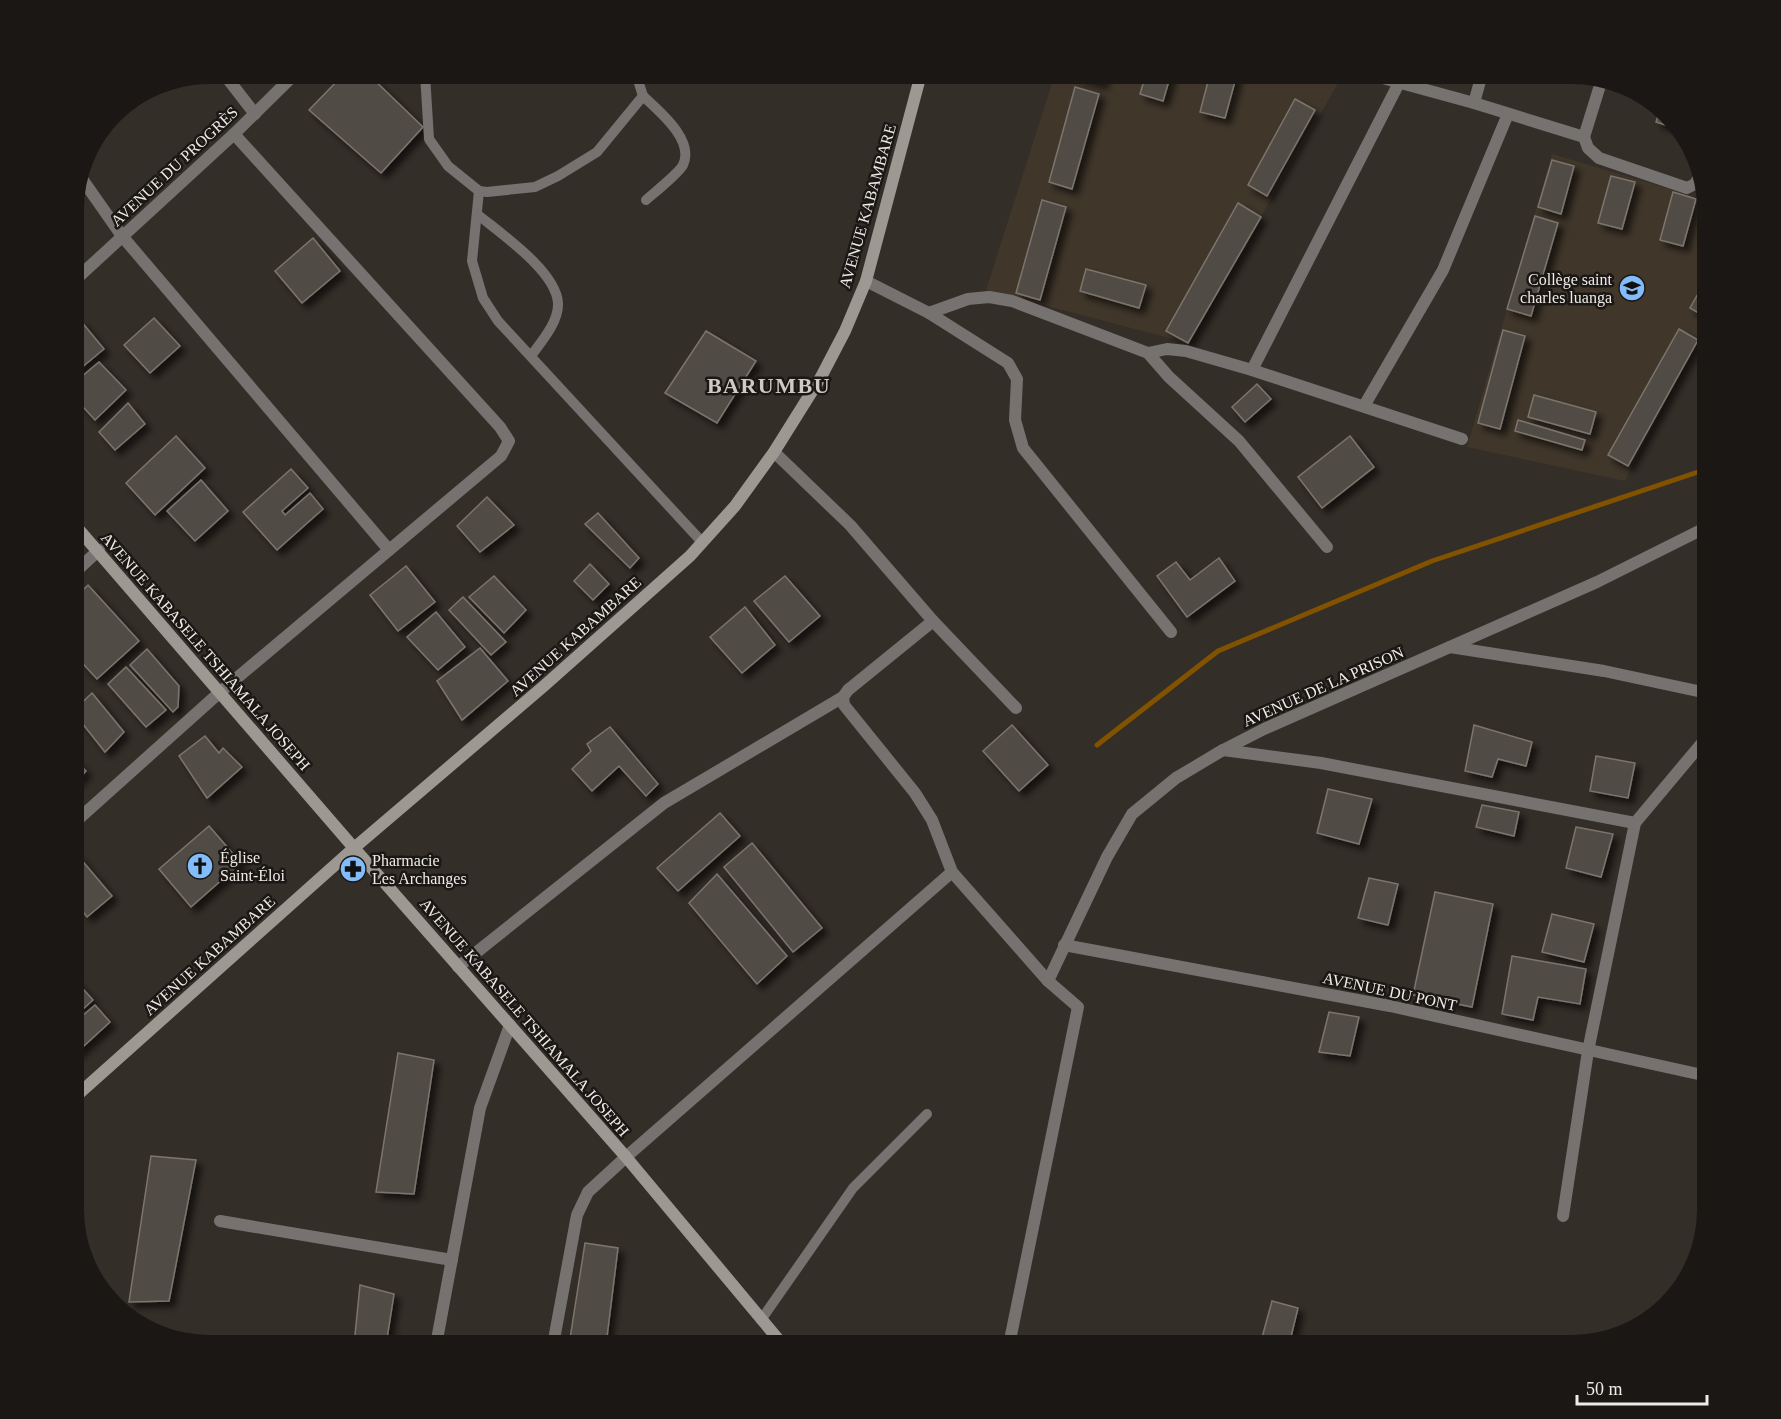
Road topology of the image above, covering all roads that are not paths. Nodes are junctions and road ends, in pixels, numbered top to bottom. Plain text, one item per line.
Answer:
1 (232, 84) edge
2 (285, 84) edge
3 (426, 84) edge
4 (639, 84) edge
5 (918, 84) edge
6 (1398, 84) edge
7 (1403, 84) edge
8 (1479, 84) edge
9 (1599, 87) edge
10 (643, 96) junction
11 (1474, 103) junction
12 (255, 114) junction
13 (1508, 114) junction
14 (234, 134) junction
15 (1584, 137) junction
16 (1694, 184) edge
17 (86, 185) edge
18 (479, 191) junction
19 (646, 200) dead end
20 (477, 214) junction
21 (122, 236) junction
22 (84, 272) edge
23 (866, 281) junction
24 (929, 313) junction
25 (1148, 353) junction
26 (531, 356) junction
27 (1252, 370) junction
28 (1364, 406) junction
29 (1462, 439) dead end
30 (774, 452) junction
31 (1697, 532) edge
32 (84, 534) edge
33 (702, 542) junction
34 (1327, 547) dead end
35 (99, 550) junction
36 (389, 550) junction
37 (84, 564) edge
38 (933, 621) junction
39 (1171, 633) dead end
40 (1450, 647) junction
41 (1697, 691) edge
42 (219, 693) junction
43 (843, 698) junction
44 (1016, 708) dead end
45 (1697, 749) edge
46 (1223, 750) junction
47 (84, 814) edge
48 (1635, 824) junction
49 (354, 848) junction
50 (952, 872) junction
51 (1064, 945) junction
52 (458, 967) junction
53 (1048, 981) junction
54 (510, 1025) junction
55 (1588, 1051) junction
56 (1697, 1074) edge
57 (84, 1089) edge
58 (927, 1114) dead end
59 (626, 1156) junction
60 (1563, 1216) dead end
61 (220, 1221) dead end
62 (452, 1260) junction
63 (760, 1320) junction
64 (438, 1335) edge
65 (555, 1335) edge
66 (773, 1335) edge
67 (1011, 1335) edge

1 - 12 street
2 - 12 street, AVENUE DU PROGRÈS
3 - 18 lane
4 - 10 lane
5 - 23 main road, AVENUE KABAMBARE
6 - 27 street
7 - 11 street
8 - 11 street
9 - 15 street
10 - 18 lane
10 - 19 lane
11 - 13 street
12 - 14 street, AVENUE DU PROGRÈS
13 - 15 street
13 - 28 street
14 - 21 street, AVENUE DU PROGRÈS
14 - 36 street
15 - 16 street
17 - 21 street
18 - 20 lane
20 - 26 lane
20 - 26 lane
21 - 22 street, AVENUE DU PROGRÈS
21 - 36 street
23 - 24 street
23 - 30 main road, AVENUE KABAMBARE
24 - 25 street
24 - 39 street
25 - 27 street
25 - 34 street
26 - 33 lane
27 - 28 street
28 - 29 street
30 - 33 main road, AVENUE KABAMBARE
30 - 38 street
31 - 40 street, AVENUE DE LA PRISON
32 - 35 main road, AVENUE KABASELE TSHIAMALA JOSEPH
33 - 49 main road, AVENUE KABAMBARE
35 - 37 street
35 - 42 main road, AVENUE KABASELE TSHIAMALA JOSEPH
36 - 42 street
38 - 43 street
38 - 44 street
40 - 41 street
40 - 46 street, AVENUE DE LA PRISON
42 - 47 street
42 - 49 main road, AVENUE KABASELE TSHIAMALA JOSEPH
43 - 50 street
43 - 52 street
45 - 48 street
46 - 48 street
46 - 51 street, AVENUE DE LA PRISON
48 - 55 street
49 - 52 main road, AVENUE KABASELE TSHIAMALA JOSEPH
49 - 57 main road, AVENUE KABAMBARE
50 - 53 street
50 - 59 street
51 - 53 street, AVENUE DE LA PRISON
51 - 55 street, AVENUE DU PONT
52 - 54 main road, AVENUE KABASELE TSHIAMALA JOSEPH
53 - 67 street
54 - 59 main road, AVENUE KABASELE TSHIAMALA JOSEPH
54 - 62 street
55 - 56 street, AVENUE DU PONT
55 - 60 street
58 - 63 lane
59 - 63 main road, AVENUE KABASELE TSHIAMALA JOSEPH
59 - 65 street
61 - 62 street
62 - 64 street
63 - 66 main road, AVENUE KABASELE TSHIAMALA JOSEPH

